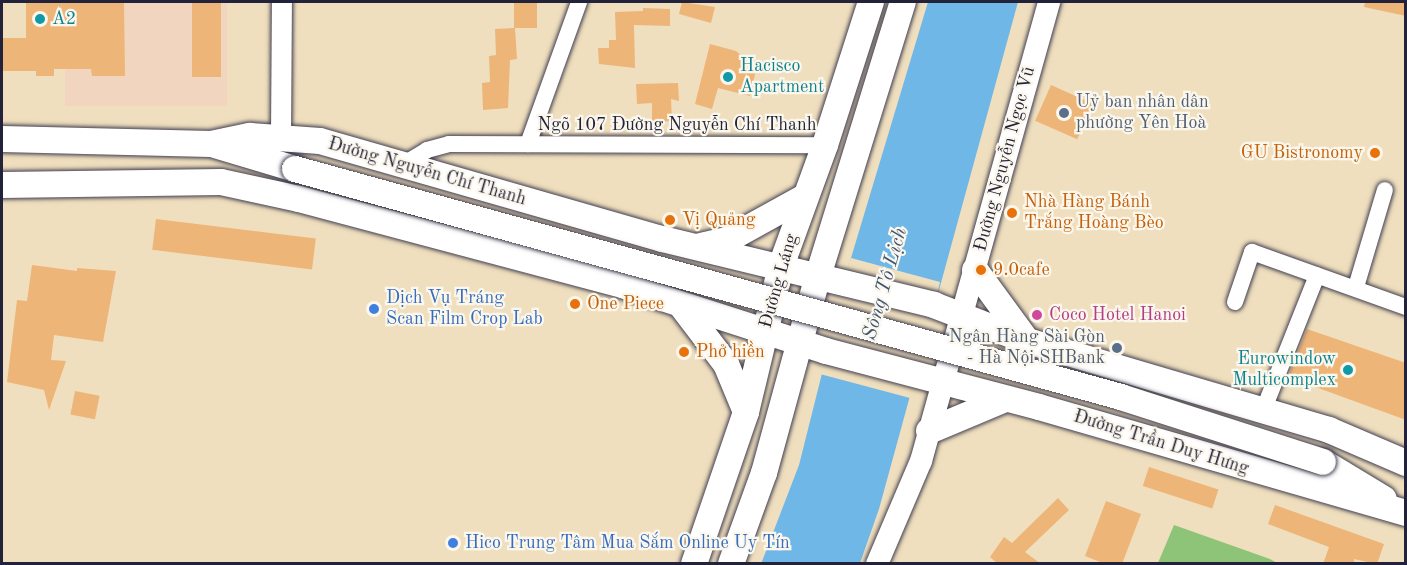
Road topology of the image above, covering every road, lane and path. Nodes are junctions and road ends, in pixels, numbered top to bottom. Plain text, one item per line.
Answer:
1 (282, 2) edge
2 (579, 2) edge
3 (871, 2) edge
4 (903, 2) edge
5 (1049, 2) edge
6 (281, 136) junction
7 (2, 139) edge
8 (212, 144) junction
9 (528, 144) junction
10 (825, 145) junction
11 (404, 164) junction
12 (295, 169) junction
13 (221, 182) junction
14 (2, 185) edge
15 (1385, 190) dead end
16 (805, 197) junction
17 (662, 238) junction
18 (698, 247) junction
19 (781, 266) junction
20 (975, 270) junction
21 (1317, 275) junction
22 (818, 276) junction
23 (1356, 287) junction
24 (650, 295) junction
25 (1235, 302) dead end
26 (681, 305) junction
27 (1406, 307) edge
28 (963, 317) junction
29 (764, 331) junction
30 (1027, 341) junction
31 (800, 342) junction
32 (943, 384) junction
33 (1005, 399) junction
34 (1263, 411) junction
35 (746, 412) junction
36 (929, 430) junction
37 (1323, 462) junction
38 (1406, 463) edge
39 (1406, 468) edge
40 (1406, 512) edge
41 (694, 564) edge
42 (731, 564) edge
43 (877, 564) edge

1 - 6 street
2 - 9 street
3 - 10 main road, Đường Láng
4 - 22 main road, Đường Láng
5 - 20 main road, Đường Nguyễn Ngọc Vũ
6 - 8 main road, Đường Nguyễn Chí Thanh
6 - 11 main road, Đường Nguyễn Chí Thanh
7 - 8 main road, Đường Nguyễn Chí Thanh
8 - 12 main road
9 - 10 street, Ngõ 107 Đường Nguyễn Chí Thanh
9 - 11 street, Ngõ 107 Đường Nguyễn Chí Thanh
10 - 16 main road, Đường Láng
11 - 17 main road, Đường Nguyễn Chí Thanh
12 - 13 main road
12 - 37 main road, bridge
13 - 14 main road
13 - 24 main road
15 - 23 street
16 - 18 main road
16 - 19 main road, Đường Láng
17 - 18 main road, Đường Nguyễn Chí Thanh
17 - 24 main road
18 - 19 main road, Đường Nguyễn Chí Thanh
19 - 22 main road, Đường Nguyễn Chí Thanh
19 - 29 main road, Đường Láng
20 - 28 main road, Đường Nguyễn Ngọc Vũ
20 - 30 main road
21 - 23 street
21 - 25 street
21 - 34 street
22 - 28 main road, Đường Nguyễn Chí Thanh
22 - 31 main road, Đường Láng
23 - 27 street
24 - 26 main road
26 - 29 main road
26 - 35 main road
28 - 30 main road
28 - 32 main road, Đường Nguyễn Ngọc Vũ
29 - 31 main road
29 - 35 main road, Đường Láng
30 - 33 main road
30 - 34 main road
31 - 32 main road, Đường Trần Duy Hưng
31 - 42 main road, Đường Láng
32 - 33 main road, Đường Trần Duy Hưng
32 - 36 main road, Đường Nguyễn Ngọc Vũ
33 - 36 main road
33 - 40 main road, Đường Trần Duy Hưng
34 - 38 main road
35 - 41 main road, Đường Láng
36 - 43 main road, Đường Nguyễn Ngọc Vũ
37 - 39 main road
37 - 40 main road

